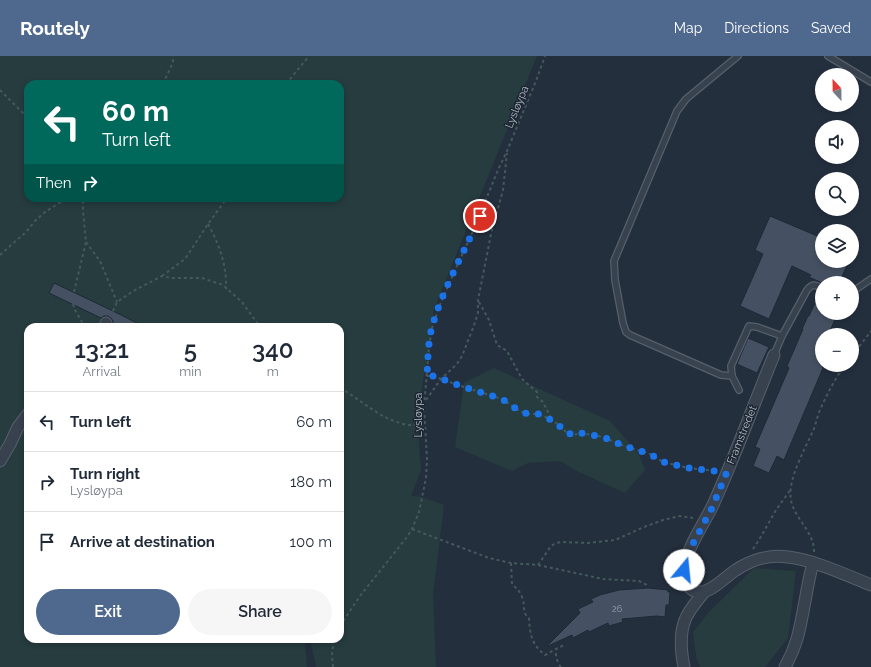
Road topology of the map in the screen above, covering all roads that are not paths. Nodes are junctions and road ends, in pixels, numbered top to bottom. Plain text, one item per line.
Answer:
1 (738, 56) edge
2 (828, 56) edge
3 (871, 82) edge
4 (871, 279) edge
5 (815, 285) edge
6 (859, 287) edge
7 (782, 336) junction
8 (774, 355) joint
9 (732, 376) junction
10 (739, 390) dead end
11 (24, 419) edge
12 (0, 461) edge
13 (813, 563) junction
14 (871, 585) edge
15 (704, 592) junction
16 (684, 667) edge
17 (785, 667) edge

1 - 9 lane
2 - 3 lane
4 - 6 lane
5 - 7 lane
7 - 8 lane
7 - 9 lane
8 - 15 street, Framstredet
9 - 10 lane
11 - 12 street
13 - 14 street
13 - 15 street
13 - 17 street
15 - 16 street

